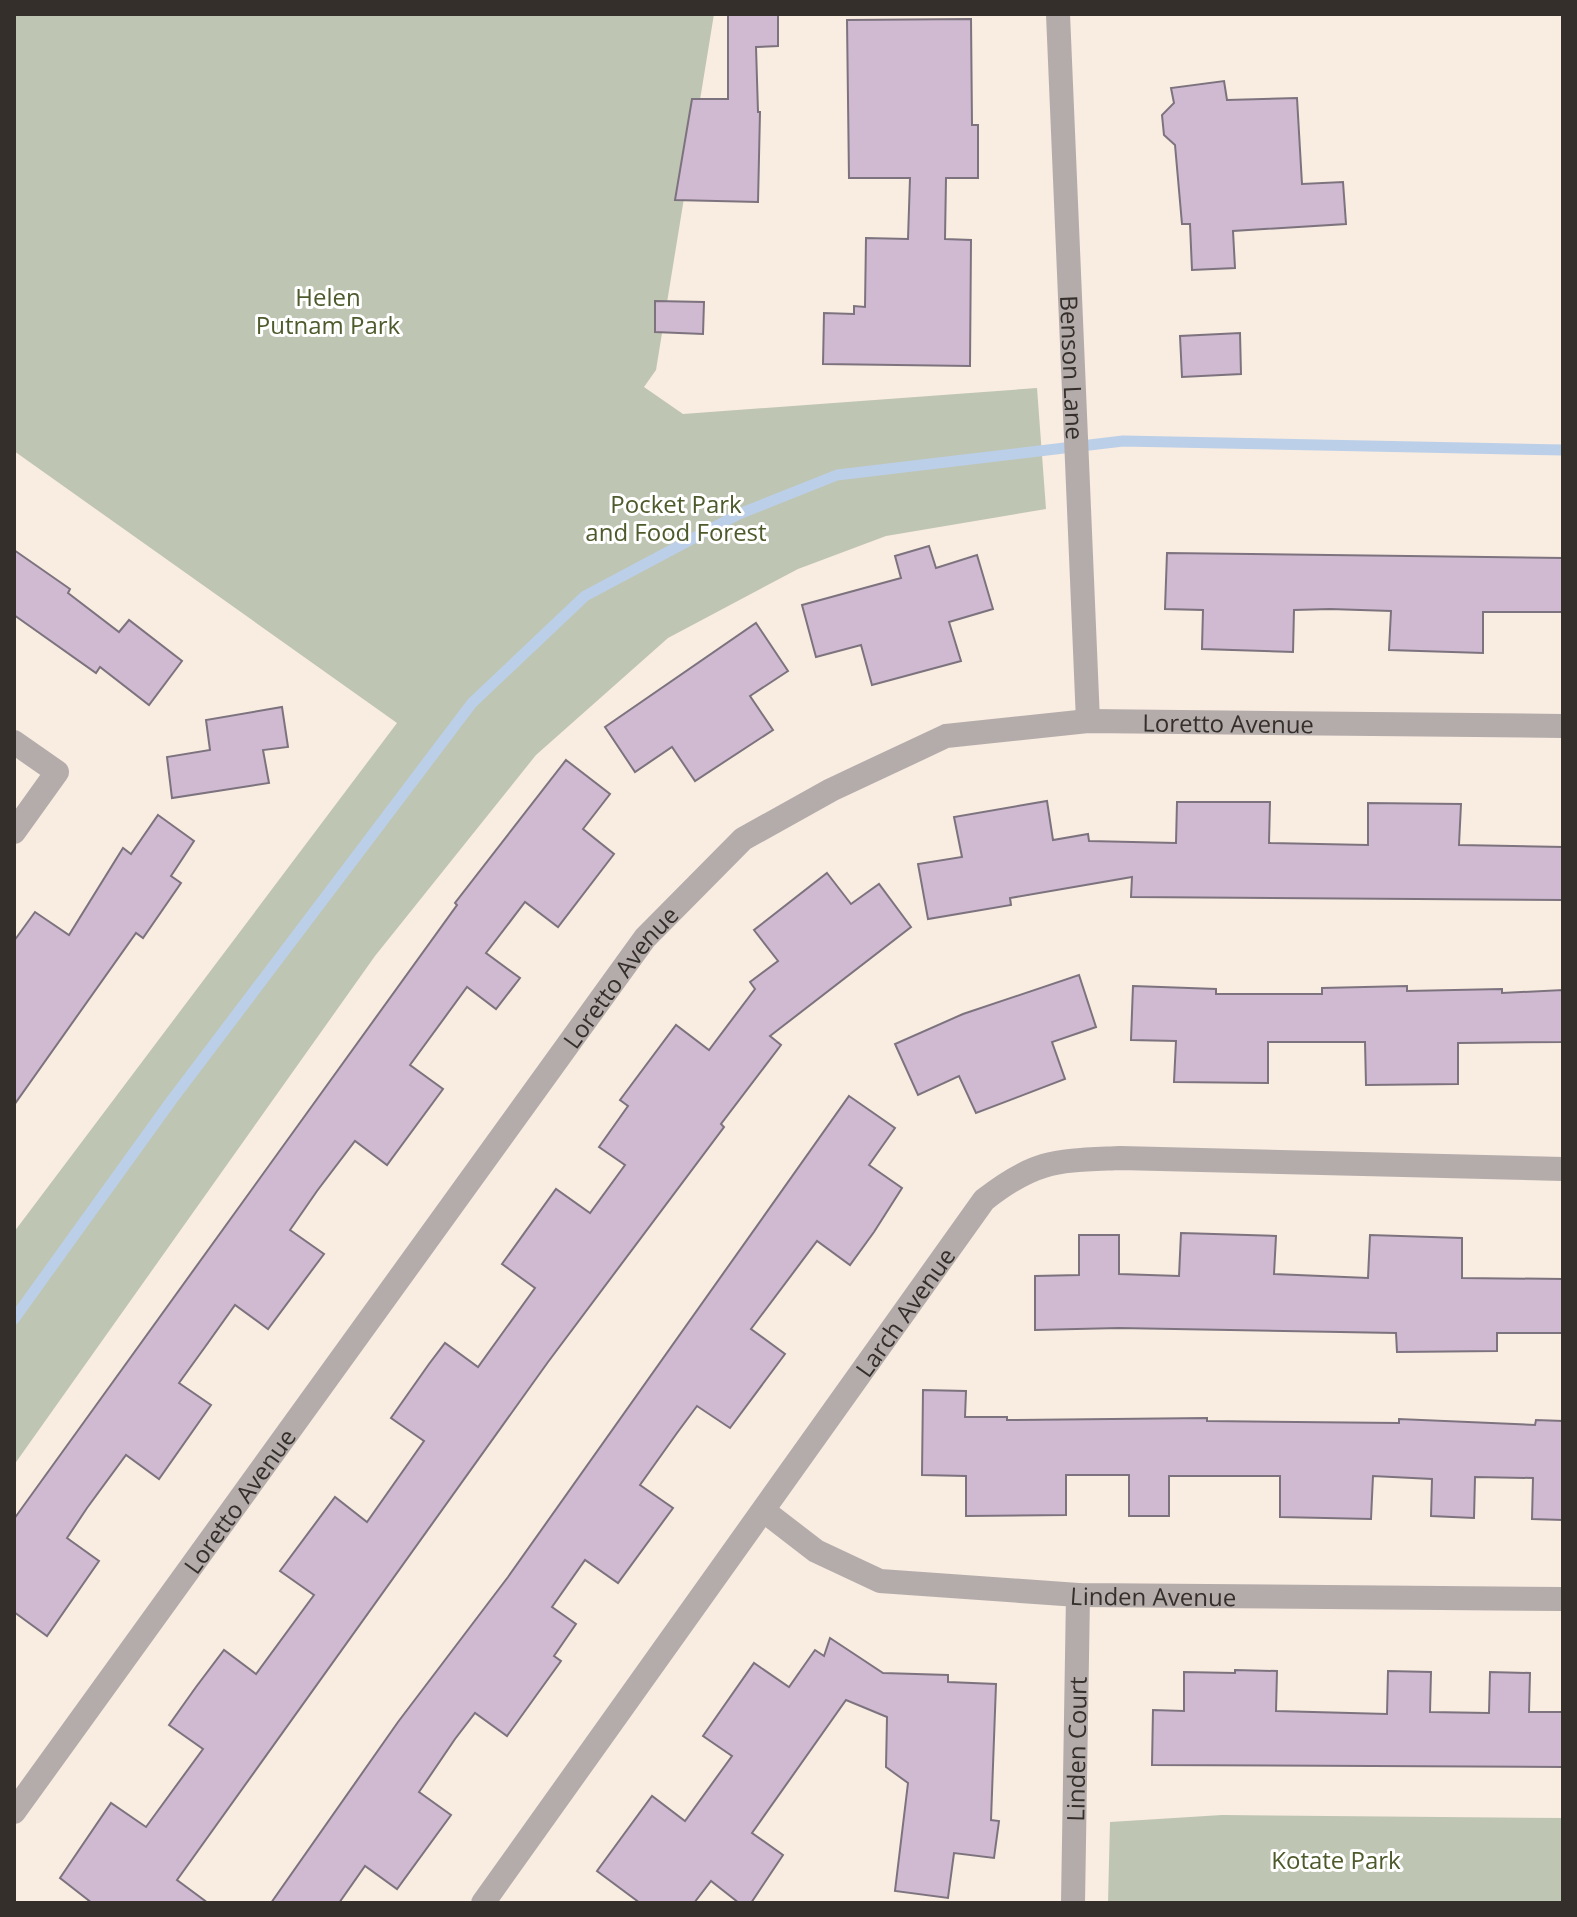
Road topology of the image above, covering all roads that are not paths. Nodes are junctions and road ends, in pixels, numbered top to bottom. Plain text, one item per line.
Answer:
1 (1058, 14) edge
2 (1088, 721) junction
3 (1563, 726) edge
4 (14, 742) edge
5 (14, 832) edge
6 (1563, 1169) edge
7 (764, 1511) junction
8 (1078, 1595) junction
9 (1563, 1599) edge
10 (14, 1812) edge
11 (483, 1903) edge
12 (1073, 1903) edge

1 - 2 street, Benson Lane
2 - 3 street, Loretto Avenue
2 - 10 street, Loretto Avenue
4 - 5 street
6 - 7 street, Larch Avenue
7 - 8 street, Linden Avenue
7 - 11 street, Larch Avenue
8 - 9 street, Linden Avenue
8 - 12 street, Linden Court

